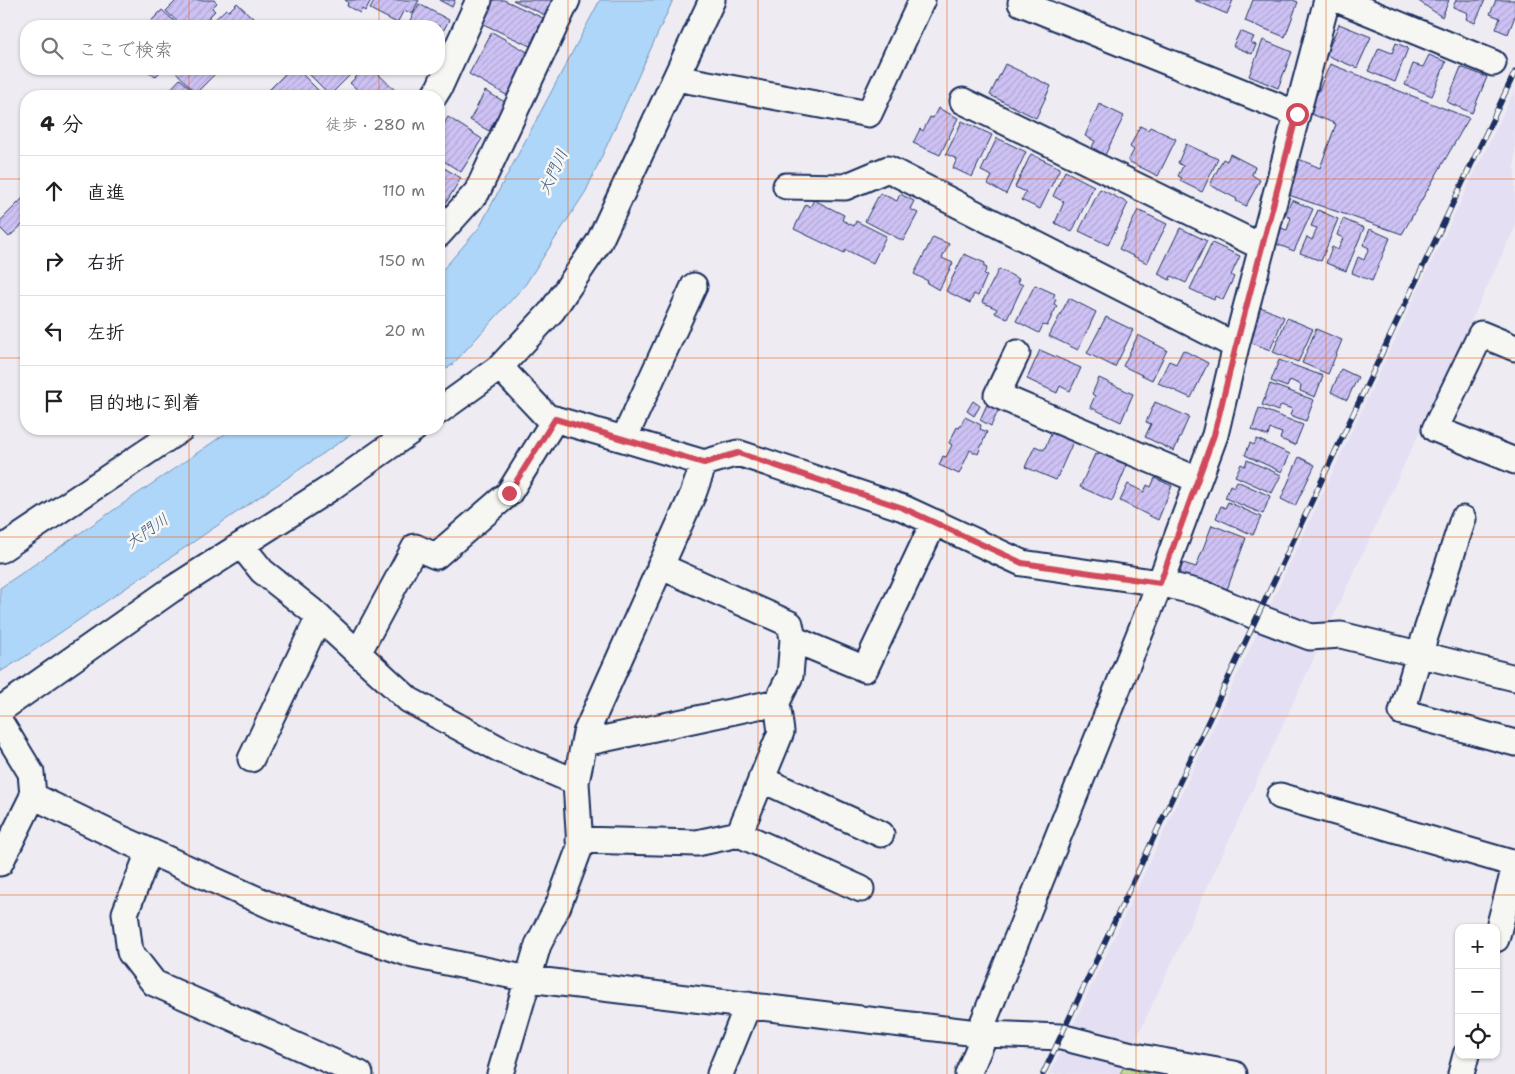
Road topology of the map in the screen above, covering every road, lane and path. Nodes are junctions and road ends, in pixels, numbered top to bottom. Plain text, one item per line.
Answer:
1 (480, 0) edge
2 (567, 0) edge
3 (712, 0) edge
4 (922, 0) edge
5 (1327, 0) edge
6 (1339, 0) edge
7 (1021, 3) dead end
8 (1493, 63) dead end
9 (676, 78) junction
10 (438, 90) edge
11 (963, 102) dead end
12 (1297, 114) junction
13 (786, 186) dead end
14 (445, 227) edge
15 (1262, 247) junction
16 (694, 286) dead end
17 (1236, 346) junction
18 (1515, 348) edge
19 (1017, 352) dead end
20 (500, 367) junction
21 (445, 407) edge
22 (555, 419) junction
23 (172, 435) edge
24 (406, 435) edge
25 (624, 439) junction
26 (1515, 461) edge
27 (704, 463) junction
28 (1198, 480) junction
29 (1463, 519) dead end
30 (934, 522) junction
31 (241, 546) junction
32 (0, 550) edge
33 (660, 566) junction
34 (1160, 583) junction
35 (319, 617) junction
36 (793, 638) junction
37 (358, 653) junction
38 (1419, 655) junction
39 (1515, 678) edge
40 (777, 702) junction
41 (0, 710) edge
42 (0, 722) edge
43 (584, 743) junction
44 (1515, 743) edge
45 (251, 759) dead end
46 (761, 779) junction
47 (576, 782) junction
48 (33, 796) junction
49 (1280, 796) dead end
50 (739, 834) junction
51 (881, 834) dead end
52 (579, 840) junction
53 (149, 852) junction
54 (0, 863) edge
55 (1515, 866) edge
56 (860, 889) dead end
57 (1500, 924) edge
58 (528, 979) junction
59 (748, 1005) junction
60 (982, 1034) junction
61 (1465, 1059) edge
62 (1195, 1071) edge
63 (360, 1074) edge
64 (500, 1074) edge
65 (720, 1074) edge
66 (968, 1074) edge
67 (1234, 1074) edge
68 (1461, 1074) edge

1 - 10 street
2 - 14 street
3 - 9 street
4 - 9 street
5 - 12 street
6 - 8 street
7 - 12 street
9 - 20 street
11 - 15 street
12 - 15 street
13 - 17 street
15 - 17 street
16 - 25 street
17 - 28 street
18 - 26 street
19 - 28 street
20 - 21 street
20 - 22 street
22 - 25 street
22 - 37 street
23 - 32 street
24 - 31 street
25 - 27 street
27 - 30 street
27 - 33 street
28 - 34 street
29 - 38 street
30 - 34 street
30 - 36 street
31 - 35 street
31 - 41 street
33 - 36 street
33 - 43 street
34 - 38 street
34 - 60 street
35 - 37 street
35 - 45 street
36 - 40 street
37 - 47 street
38 - 39 street
38 - 44 street
40 - 43 street
40 - 46 street
42 - 48 street
43 - 47 street
46 - 50 street
46 - 51 street
47 - 52 street
48 - 53 street
48 - 54 street
49 - 55 street
50 - 52 street
50 - 56 street
52 - 58 street
53 - 58 street
53 - 63 street
55 - 57 street
58 - 59 street
58 - 64 street
59 - 60 street
59 - 65 street
60 - 62 street
60 - 66 street
61 - 68 street
62 - 67 street

